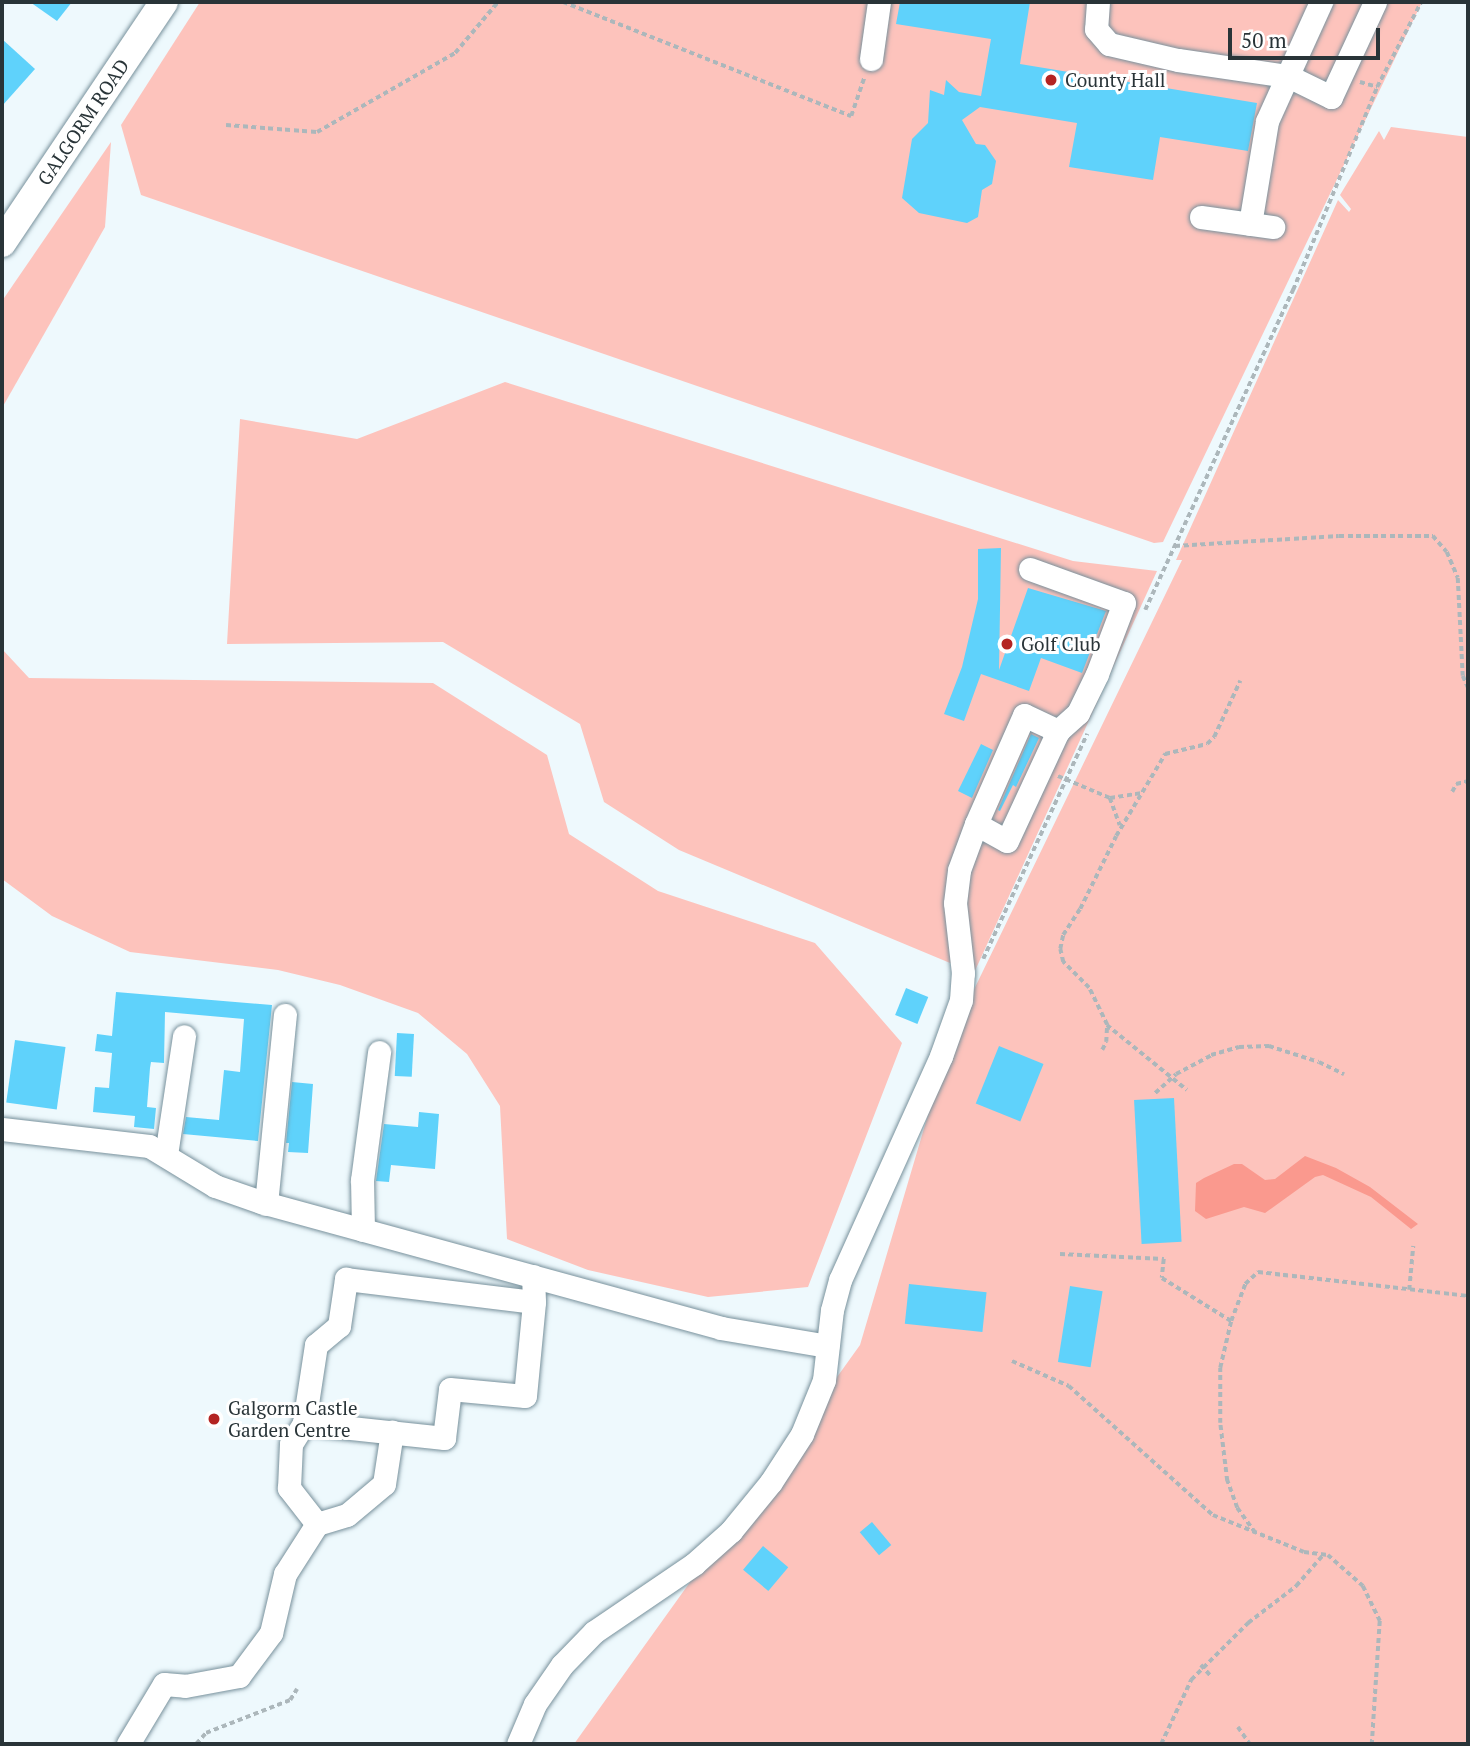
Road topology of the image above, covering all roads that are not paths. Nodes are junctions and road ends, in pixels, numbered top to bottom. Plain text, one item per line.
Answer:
1 (164, 2) edge
2 (879, 2) edge
3 (1098, 2) edge
4 (1321, 2) edge
5 (1375, 2) edge
6 (871, 59) road end
7 (1288, 76) junction
8 (1201, 217) dead end
9 (1250, 224) junction
10 (1273, 228) dead end
11 (2, 243) edge
12 (1030, 569) dead end
13 (1058, 731) junction
14 (976, 824) junction
15 (285, 1015) dead end
16 (184, 1036) dead end
17 (379, 1052) dead end
18 (2, 1129) edge
19 (166, 1155) junction
20 (266, 1204) junction
21 (363, 1230) junction
22 (533, 1276) junction
23 (534, 1302) junction
24 (827, 1346) junction
25 (304, 1423) junction
26 (392, 1432) junction
27 (317, 1524) junction
28 (128, 1744) edge
29 (519, 1744) edge

1 - 11 main road, GALGORM ROAD
2 - 6 lane
3 - 7 lane
4 - 7 lane
5 - 7 lane
7 - 9 lane
8 - 9 lane
9 - 10 lane
12 - 13 lane
13 - 14 lane
13 - 14 lane
14 - 24 lane
15 - 20 lane
16 - 19 lane
17 - 21 lane
18 - 19 lane
19 - 20 lane
20 - 21 lane
21 - 22 lane
22 - 23 lane
22 - 24 lane
23 - 25 lane
23 - 26 lane
24 - 29 lane
25 - 26 lane
25 - 27 lane
26 - 27 lane
27 - 28 lane

